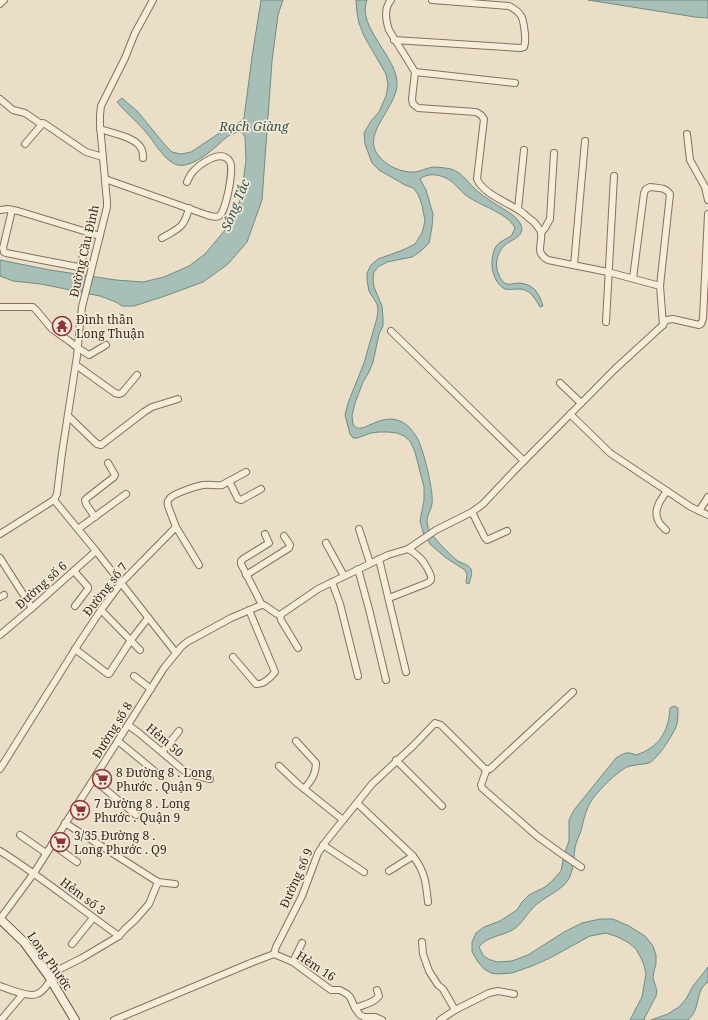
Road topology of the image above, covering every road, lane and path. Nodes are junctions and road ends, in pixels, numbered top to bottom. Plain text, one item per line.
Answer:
1 (4, 0) edge
2 (152, 0) edge
3 (391, 0) edge
4 (432, 0) edge
5 (0, 4) edge
6 (394, 40) junction
7 (415, 72) junction
8 (515, 84) dead end
9 (0, 99) edge
10 (41, 124) junction
11 (100, 129) junction
12 (687, 134) dead end
13 (585, 141) dead end
14 (25, 144) dead end
15 (524, 150) dead end
16 (554, 153) dead end
17 (103, 157) junction
18 (144, 158) dead end
19 (614, 176) dead end
20 (105, 179) junction
21 (187, 182) dead end
22 (708, 200) edge
23 (0, 204) edge
24 (189, 208) junction
25 (10, 209) junction
26 (518, 209) junction
27 (0, 210) edge
28 (708, 214) edge
29 (91, 233) junction
30 (541, 233) junction
31 (100, 236) junction
32 (162, 238) dead end
33 (707, 251) edge
34 (574, 265) junction
35 (608, 272) junction
36 (633, 278) junction
37 (660, 286) junction
38 (0, 307) edge
39 (606, 322) dead end
40 (663, 325) junction
41 (391, 331) dead end
42 (106, 345) dead end
43 (78, 348) junction
44 (76, 365) junction
45 (137, 375) dead end
46 (560, 383) dead end
47 (178, 399) dead end
48 (581, 403) junction
49 (570, 414) junction
50 (68, 416) junction
51 (524, 461) junction
52 (108, 463) dead end
53 (246, 472) dead end
54 (229, 481) junction
55 (261, 489) dead end
56 (667, 491) junction
57 (126, 494) dead end
58 (708, 497) edge
59 (54, 500) junction
60 (699, 511) junction
61 (472, 512) junction
62 (708, 515) edge
63 (95, 516) junction
64 (0, 525) edge
65 (176, 527) junction
66 (78, 529) junction
67 (359, 529) dead end
68 (666, 530) dead end
69 (507, 531) dead end
70 (2, 533) edge
71 (264, 534) dead end
72 (284, 536) dead end
73 (326, 543) dead end
74 (411, 547) junction
75 (96, 551) junction
76 (0, 558) edge
77 (379, 559) junction
78 (370, 563) junction
79 (199, 566) dead end
80 (74, 570) junction
81 (358, 570) junction
82 (246, 575) junction
83 (344, 576) junction
84 (332, 582) junction
85 (121, 583) junction
86 (389, 598) junction
87 (262, 605) junction
88 (76, 606) dead end
89 (32, 608) junction
90 (101, 610) junction
91 (249, 610) junction
92 (280, 615) junction
93 (148, 618) junction
94 (0, 635) edge
95 (131, 640) junction
96 (298, 648) dead end
97 (75, 649) junction
98 (140, 650) dead end
99 (176, 654) junction
100 (233, 657) dead end
101 (406, 672) dead end
102 (134, 676) dead end
103 (358, 676) dead end
104 (386, 680) dead end
105 (151, 688) junction
106 (573, 692) dead end
107 (128, 725) junction
108 (179, 731) dead end
109 (118, 741) junction
110 (296, 741) dead end
111 (162, 752) junction
112 (396, 760) junction
113 (279, 766) dead end
114 (0, 769) edge
115 (485, 769) junction
116 (158, 774) dead end
117 (210, 779) dead end
118 (93, 781) junction
119 (304, 789) junction
120 (357, 802) junction
121 (442, 806) dead end
122 (136, 815) dead end
123 (343, 820) junction
124 (65, 823) junction
125 (20, 835) dead end
126 (52, 844) junction
127 (323, 845) junction
128 (0, 851) edge
129 (46, 853) junction
130 (413, 856) junction
131 (76, 862) dead end
132 (579, 865) dead end
133 (389, 871) dead end
134 (364, 872) dead end
135 (34, 873) junction
136 (158, 882) junction
137 (175, 884) dead end
138 (428, 902) dead end
139 (3, 910) edge
140 (93, 918) junction
141 (0, 919) edge
142 (119, 936) junction
143 (422, 942) dead end
144 (302, 943) dead end
145 (72, 944) dead end
146 (274, 954) junction
147 (293, 962) junction
148 (49, 978) junction
149 (0, 986) edge
150 (377, 990) dead end
151 (22, 994) junction
152 (514, 994) dead end
153 (355, 1008) junction
154 (454, 1010) junction
155 (358, 1018) edge
156 (1, 1020) edge
157 (75, 1020) edge
158 (114, 1020) edge
159 (382, 1020) edge
160 (440, 1020) edge

1 - 5 street
2 - 11 street, Đường Cầu Đình
3 - 6 street
4 - 6 street
6 - 7 street
7 - 8 street
7 - 26 street
9 - 10 street
10 - 14 street
10 - 17 street
11 - 17 street, Đường Cầu Đình
11 - 18 street
12 - 22 street
13 - 34 street
15 - 26 street
16 - 30 street
17 - 20 street, Đường Cầu Đình
19 - 35 street
20 - 24 street
20 - 31 street, Đường Cầu Đình
21 - 24 street
23 - 25 street
24 - 32 street
25 - 27 street
25 - 29 street
25 - 29 street
26 - 30 street
28 - 33 street
29 - 31 street
30 - 34 street
31 - 43 street, Đường Cầu Đình
33 - 40 street
34 - 35 street
35 - 36 street
35 - 39 street
36 - 37 street
36 - 37 street
37 - 40 street
38 - 43 street
40 - 48 street
41 - 51 street
42 - 43 street
43 - 44 street, Đường Cầu Đình
44 - 45 street
44 - 50 street, Đường Cầu Đình
46 - 48 street
47 - 50 street
48 - 49 street
49 - 51 street
49 - 56 street
50 - 59 street, Đường Cầu Đình
51 - 61 street
52 - 63 street
53 - 54 street
54 - 55 street
54 - 65 street
56 - 60 street
56 - 68 street
57 - 63 street
58 - 60 street
59 - 66 street
59 - 70 street
60 - 62 street
61 - 69 street
61 - 74 street
63 - 66 street
64 - 70 street
65 - 79 street
65 - 85 street, Đường số 7
66 - 75 street
67 - 78 street
71 - 82 street
72 - 82 street
73 - 83 street
74 - 77 street
74 - 86 street
75 - 80 street, Đường số 6
75 - 85 street
76 - 89 street
77 - 78 street
77 - 86 street
78 - 81 street
80 - 88 street
80 - 89 street, Đường số 6
81 - 83 street
81 - 104 street
82 - 87 street
83 - 84 street
84 - 92 street
84 - 103 street
85 - 90 street, Đường số 7
85 - 93 street
86 - 101 street
87 - 91 street, Đường số 8
87 - 92 street
89 - 94 street, Đường số 6
90 - 95 street
90 - 97 street, Đường số 7
91 - 99 street, Đường số 8
91 - 100 street
92 - 96 street
93 - 95 street
93 - 99 street
95 - 97 street
95 - 98 street
97 - 114 street, Đường số 7
99 - 105 street, Đường số 8
102 - 105 street
105 - 107 street, Đường số 8
106 - 115 street
107 - 109 street, Đường số 8
107 - 111 street, Hẻm 50
108 - 111 street
109 - 116 street
109 - 118 street, Đường số 8
110 - 119 street
111 - 117 street, Hẻm 50
112 - 115 street, Đường số 9
112 - 120 street, Đường số 9
112 - 121 street
113 - 119 street
115 - 132 street
118 - 122 street
118 - 124 street, Đường số 8
119 - 123 street
120 - 123 street, Đường số 9
120 - 130 street
123 - 127 street, Đường số 9
124 - 126 street, Đường số 8
124 - 136 street
125 - 129 street
126 - 129 street, Đường số 8
126 - 131 street
127 - 134 street
127 - 146 street, Đường số 9
128 - 135 street, Hẻm số 3
129 - 135 street, Đường số 8
130 - 133 street
130 - 138 street
135 - 139 street, Đường số 8
135 - 140 street, Hẻm số 3
136 - 137 street
136 - 142 street
139 - 141 street, Đường số 8
140 - 142 street, Hẻm số 3
140 - 145 street
141 - 148 street, Long Phước
142 - 148 street
143 - 154 street
144 - 147 street
146 - 147 street, Hẻm 16
146 - 158 street
147 - 153 street, Hẻm 16
148 - 151 street
148 - 157 street, Long Phước
149 - 151 street
150 - 153 street
151 - 156 street
152 - 154 street
153 - 155 street, Hẻm 16
154 - 160 street
155 - 159 street, Hẻm 16

